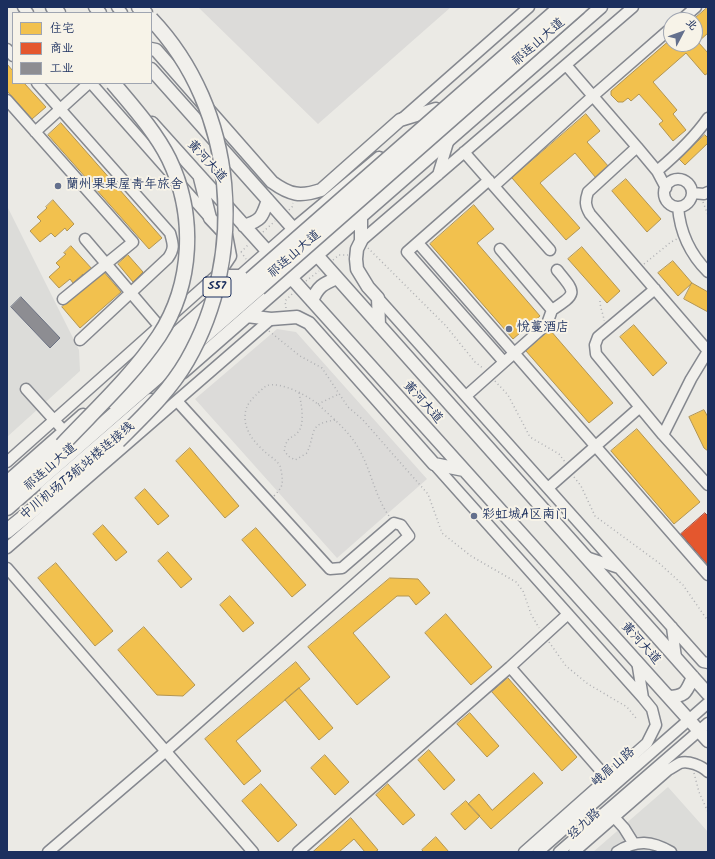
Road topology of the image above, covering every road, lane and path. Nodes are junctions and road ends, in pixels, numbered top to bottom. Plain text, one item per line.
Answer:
1 (529, 7) edge
2 (551, 7) edge
3 (561, 7) edge
4 (579, 7) edge
5 (601, 7) edge
6 (633, 7) edge
7 (152, 20) edge
8 (663, 35) edge
9 (153, 48) edge
10 (566, 65) junction
11 (152, 71) edge
12 (38, 84) edge
13 (89, 84) edge
14 (91, 84) edge
15 (114, 84) edge
16 (118, 84) edge
17 (593, 96) junction
18 (7, 100) edge
19 (60, 109) junction
20 (436, 109) junction
21 (708, 118) edge
22 (400, 120) junction
23 (35, 132) junction
24 (449, 139) junction
25 (637, 147) junction
26 (245, 150) junction
27 (464, 152) junction
28 (657, 171) junction
29 (438, 175) junction
30 (200, 176) junction
31 (491, 183) junction
32 (256, 187) junction
33 (666, 188) junction
34 (700, 193) edge
35 (295, 194) junction
36 (268, 200) junction
37 (678, 207) junction
38 (708, 215) edge
39 (282, 216) junction
40 (361, 216) junction
41 (210, 218) junction
42 (244, 226) junction
43 (294, 229) junction
44 (685, 236) junction
45 (85, 239) dead end
46 (256, 239) junction
47 (361, 241) junction
48 (418, 243) junction
49 (500, 249) dead end
50 (550, 250) dead end
51 (241, 252) dead end
52 (268, 253) junction
53 (317, 255) junction
54 (356, 256) junction
55 (106, 264) junction
56 (326, 265) junction
57 (637, 269) junction
58 (557, 270) dead end
59 (708, 272) edge
60 (217, 275) junction
61 (242, 276) junction
62 (291, 278) junction
63 (338, 278) junction
64 (299, 287) junction
65 (655, 289) junction
66 (131, 293) junction
67 (378, 298) junction
68 (63, 299) dead end
69 (312, 301) junction
70 (600, 301) dead end
71 (552, 310) junction
72 (247, 316) junction
73 (287, 318) junction
74 (267, 322) junction
75 (379, 324) junction
76 (160, 327) junction
77 (335, 327) junction
78 (604, 333) junction
79 (80, 340) dead end
80 (708, 351) edge
81 (514, 353) junction
82 (338, 356) junction
83 (504, 362) junction
84 (490, 375) junction
85 (26, 389) dead end
86 (299, 393) junction
87 (339, 394) junction
88 (466, 396) junction
89 (177, 400) junction
90 (318, 404) junction
91 (640, 407) junction
92 (335, 420) junction
93 (54, 421) junction
94 (663, 435) junction
95 (63, 438) junction
96 (595, 446) junction
97 (7, 462) edge
98 (434, 464) junction
99 (464, 470) junction
100 (569, 470) junction
101 (7, 482) edge
102 (708, 486) edge
103 (548, 488) junction
104 (7, 493) edge
105 (268, 501) junction
106 (7, 508) edge
107 (394, 523) junction
108 (7, 525) edge
109 (7, 531) edge
110 (7, 548) edge
111 (586, 557) junction
112 (7, 568) edge
113 (619, 568) junction
114 (708, 576) edge
115 (568, 614) junction
116 (708, 620) edge
117 (672, 627) junction
118 (544, 636) junction
119 (676, 658) junction
120 (637, 661) junction
121 (708, 663) edge
122 (510, 667) junction
123 (693, 677) junction
124 (708, 694) edge
125 (669, 697) junction
126 (643, 698) junction
127 (708, 703) edge
128 (636, 718) dead end
129 (689, 719) junction
130 (704, 727) edge
131 (708, 741) edge
132 (166, 751) junction
133 (692, 763) junction
134 (708, 772) edge
135 (608, 779) junction
136 (708, 812) edge
137 (614, 817) junction
138 (634, 844) junction
139 (48, 852) edge
140 (253, 852) edge
141 (298, 852) edge
142 (524, 852) edge
143 (538, 852) edge
144 (559, 852) edge
145 (574, 852) edge
146 (617, 852) edge
147 (671, 852) edge

1 - 22 street
2 - 20 main road, 祁连山大道
3 - 95 highway, bridge
4 - 106 highway, bridge
5 - 24 main road, 祁连山大道
6 - 10 street
7 - 109 highway, 中川机场T3航站楼连接线 / S57, bridge
8 - 17 street
9 - 26 main road
10 - 17 street
10 - 27 street
11 - 32 main road, 黄河大道
12 - 19 street
13 - 19 street
14 - 41 street
15 - 95 highway, bridge
16 - 30 main road, 黄河大道
17 - 25 street
17 - 31 street
18 - 23 street
19 - 23 street
19 - 66 street
20 - 22 main road
20 - 43 main road, 祁连山大道
21 - 28 street
22 - 35 main road
23 - 55 street
24 - 29 street
24 - 40 main road, 祁连山大道
25 - 28 street
25 - 57 street
26 - 32 main road
26 - 35 main road
27 - 29 street
27 - 31 street
28 - 33 street
29 - 47 street
30 - 41 main road
30 - 42 main road, 黄河大道
31 - 48 street
31 - 50 street
32 - 36 main road, 黄河大道
33 - 34 street
33 - 37 street
34 - 37 street
34 - 38 path
35 - 39 path
36 - 39 main road, 黄河大道
36 - 42 main road
37 - 44 street
39 - 43 main road, 黄河大道
39 - 46 path
40 - 47 main road
40 - 53 main road, 祁连山大道
41 - 60 main road
42 - 46 main road, 黄河大道
43 - 52 main road, 祁连山大道
43 - 53 main road, 黄河大道
44 - 57 path
44 - 59 street
45 - 55 street
46 - 51 path
46 - 52 main road, 黄河大道
47 - 54 main road
47 - 84 path
48 - 81 street
48 - 83 street
49 - 71 street
52 - 61 main road, 祁连山大道
52 - 62 main road, 黄河大道
53 - 56 main road, 黄河大道
53 - 62 main road, 祁连山大道
54 - 56 path
54 - 67 main road
55 - 66 street
55 - 68 street
56 - 63 main road, 黄河大道
56 - 64 path
57 - 65 street
58 - 71 street
60 - 61 street
60 - 76 street
61 - 95 main road, 祁连山大道
62 - 64 main road, 黄河大道
62 - 72 main road, 祁连山大道
63 - 69 main road
63 - 75 main road, 黄河大道
64 - 69 main road, 黄河大道
64 - 73 path
65 - 78 street
65 - 80 street
66 - 76 street
66 - 79 street
67 - 75 main road
67 - 88 street
69 - 77 main road, 黄河大道
70 - 78 path
71 - 81 street
72 - 74 main road
72 - 108 main road, 祁连山大道
73 - 74 main road
73 - 82 main road
74 - 87 path
74 - 89 street
75 - 111 main road, 黄河大道
76 - 93 street
77 - 82 main road
77 - 99 main road, 黄河大道
78 - 91 street
80 - 94 street
81 - 83 street
81 - 96 street
82 - 98 main road
83 - 84 street
84 - 88 street
84 - 100 path
85 - 93 street
86 - 90 path
86 - 92 path
86 - 105 path
87 - 90 path
87 - 118 path
88 - 103 street
89 - 105 street
89 - 110 street
90 - 92 path
91 - 94 street
91 - 96 street
92 - 107 path
93 - 95 street
93 - 97 street
94 - 102 street
95 - 101 main road, 祁连山大道
95 - 104 highway
96 - 100 street
96 - 114 street
98 - 99 main road
98 - 115 street
99 - 120 main road, 黄河大道
100 - 103 street
100 - 116 path
103 - 113 street
105 - 107 street
107 - 132 street
111 - 113 street
111 - 119 main road, 黄河大道
112 - 132 street
113 - 117 street
115 - 118 street
115 - 126 street
117 - 119 street
117 - 121 street
118 - 122 street
118 - 128 path
119 - 123 main road, 黄河大道
120 - 125 main road, 黄河大道
120 - 126 street
122 - 135 street
122 - 141 street
123 - 124 main road, 黄河大道
123 - 125 main road
125 - 129 main road, 黄河大道
126 - 135 street
127 - 129 street, 峨眉山路
129 - 130 main road, 黄河大道
129 - 143 street, 峨眉山路
130 - 131 main road, 黄河大道
130 - 144 street
132 - 139 street
132 - 140 street
133 - 134 street
133 - 136 path
133 - 137 street, 经九路
135 - 142 street
137 - 138 street
137 - 145 street, 经九路
138 - 146 street
138 - 147 street

